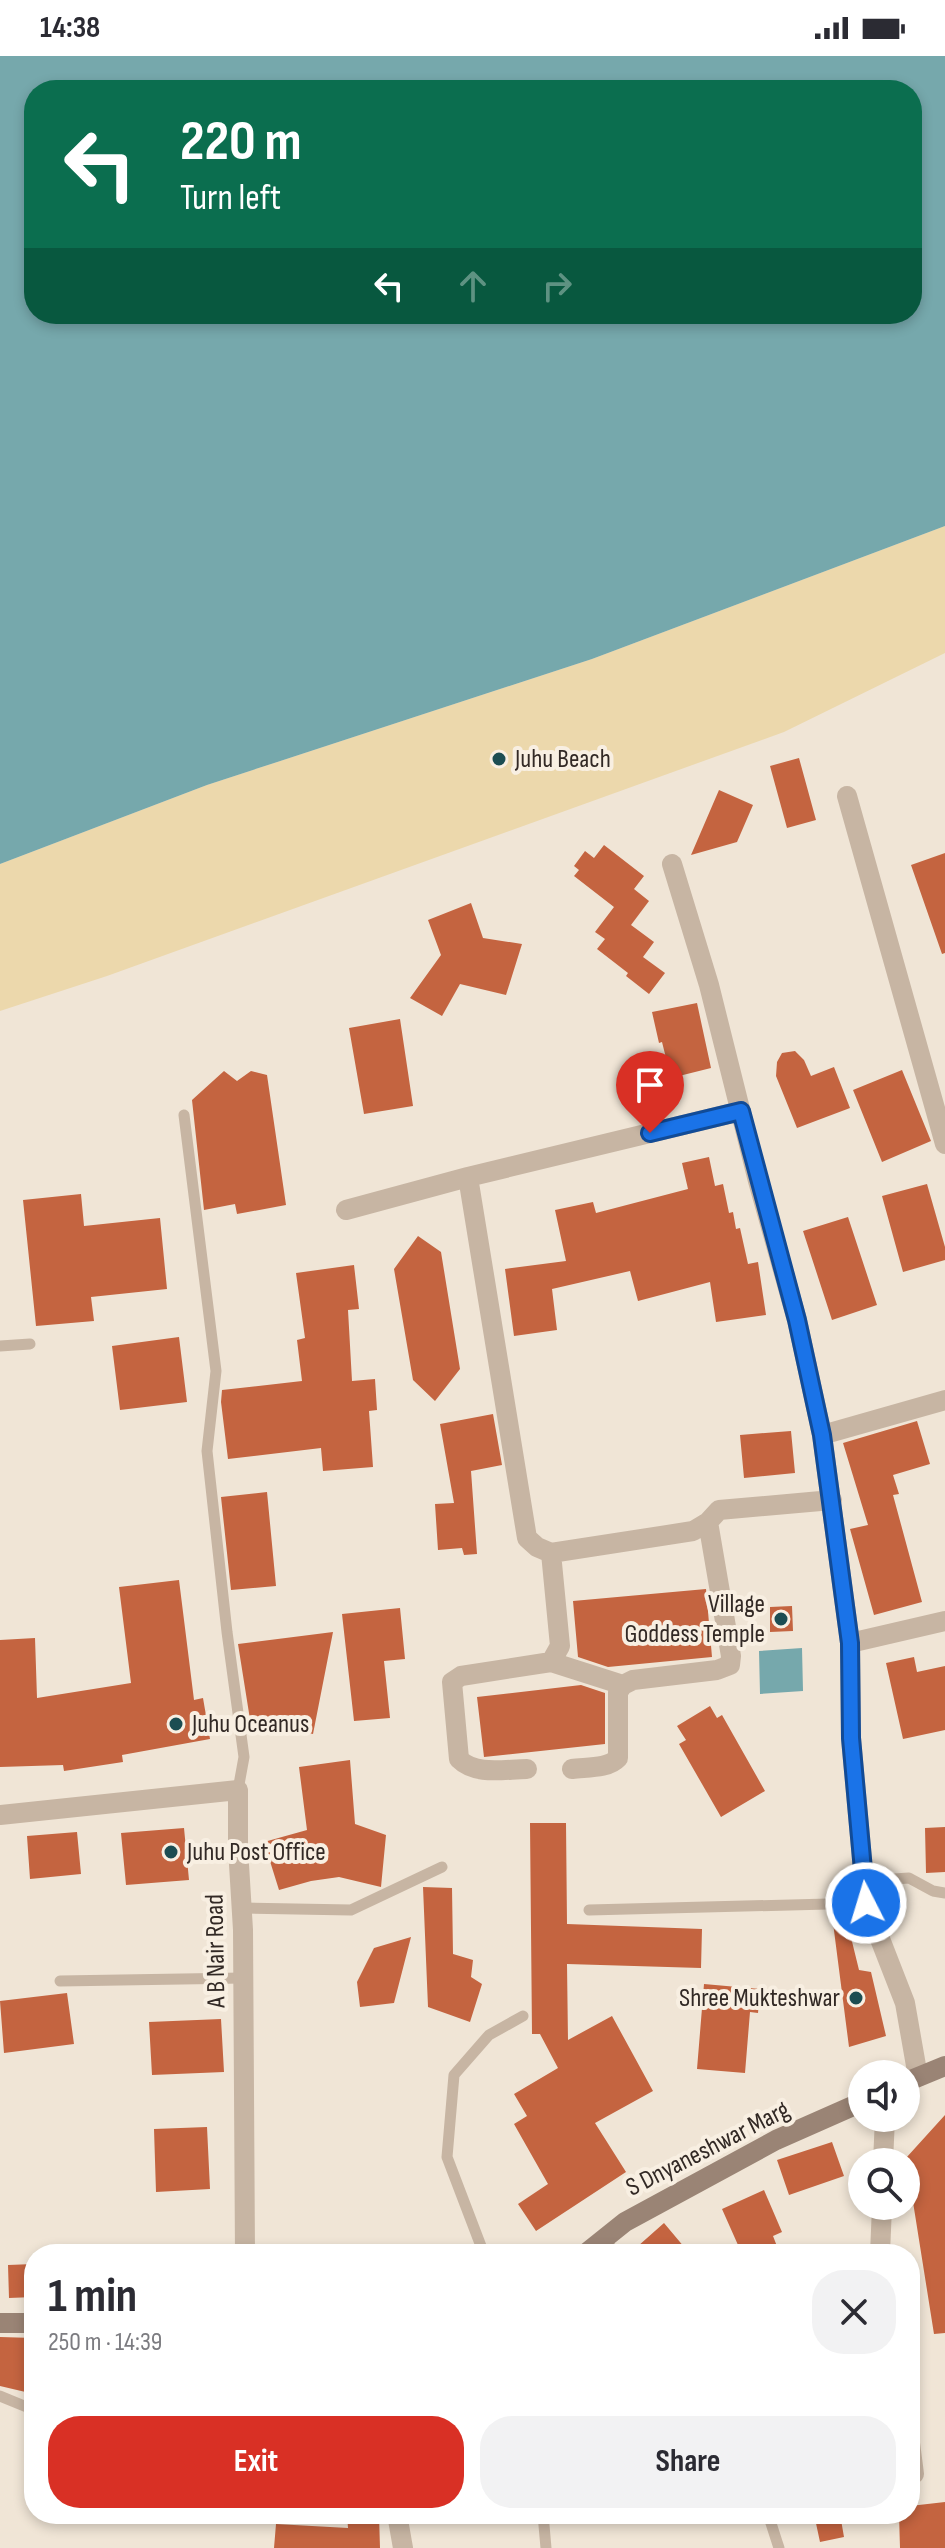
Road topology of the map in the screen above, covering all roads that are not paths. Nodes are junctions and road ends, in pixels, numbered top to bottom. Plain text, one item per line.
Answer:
1 (847, 796) dead end
2 (672, 864) dead end
3 (741, 1111) junction
4 (184, 1115) dead end
5 (945, 1144) edge
6 (468, 1177) junction
7 (346, 1210) dead end
8 (30, 1344) dead end
9 (0, 1346) edge
10 (945, 1400) edge
11 (822, 1435) junction
12 (832, 1500) junction
13 (708, 1522) junction
14 (551, 1553) junction
15 (945, 1621) edge
16 (850, 1643) junction
17 (551, 1662) junction
18 (623, 1685) junction
19 (527, 1769) dead end
20 (572, 1769) dead end
21 (238, 1790) junction
22 (0, 1815) edge
23 (442, 1867) dead end
24 (864, 1881) junction
25 (945, 1893) edge
26 (866, 1903) junction
27 (243, 1908) junction
28 (589, 1910) dead end
29 (243, 1978) junction
30 (60, 1981) dead end
31 (523, 2016) dead end
32 (910, 2060) edge
33 (945, 2066) edge
34 (920, 2077) edge
35 (848, 2108) edge
36 (881, 2220) edge
37 (245, 2244) edge
38 (480, 2244) edge
39 (611, 2244) edge
40 (880, 2244) edge
41 (0, 2323) edge
42 (24, 2323) edge
43 (0, 2396) edge
44 (24, 2406) edge
45 (399, 2524) edge
46 (544, 2524) edge
47 (771, 2524) edge
48 (403, 2548) edge
49 (546, 2548) edge
50 (779, 2548) edge

1 - 5 street
2 - 3 street
3 - 6 street
3 - 11 street
4 - 21 lane
6 - 7 street
6 - 14 street
8 - 9 lane
10 - 11 street
11 - 12 street
12 - 13 street
12 - 16 street
13 - 14 street
13 - 18 street
14 - 17 street
15 - 16 street
16 - 24 street
17 - 18 street
17 - 19 street
18 - 20 street
21 - 22 street
21 - 27 street, A B Nair Road
23 - 27 lane
24 - 25 lane
24 - 26 street
26 - 28 lane
26 - 32 street
27 - 29 street, A B Nair Road
29 - 30 lane
29 - 37 street, A B Nair Road
31 - 38 lane
33 - 34 street
35 - 39 street, S Dnyaneshwar Marg
36 - 40 street
41 - 42 street
43 - 44 lane
45 - 48 street
46 - 49 lane
47 - 50 lane

